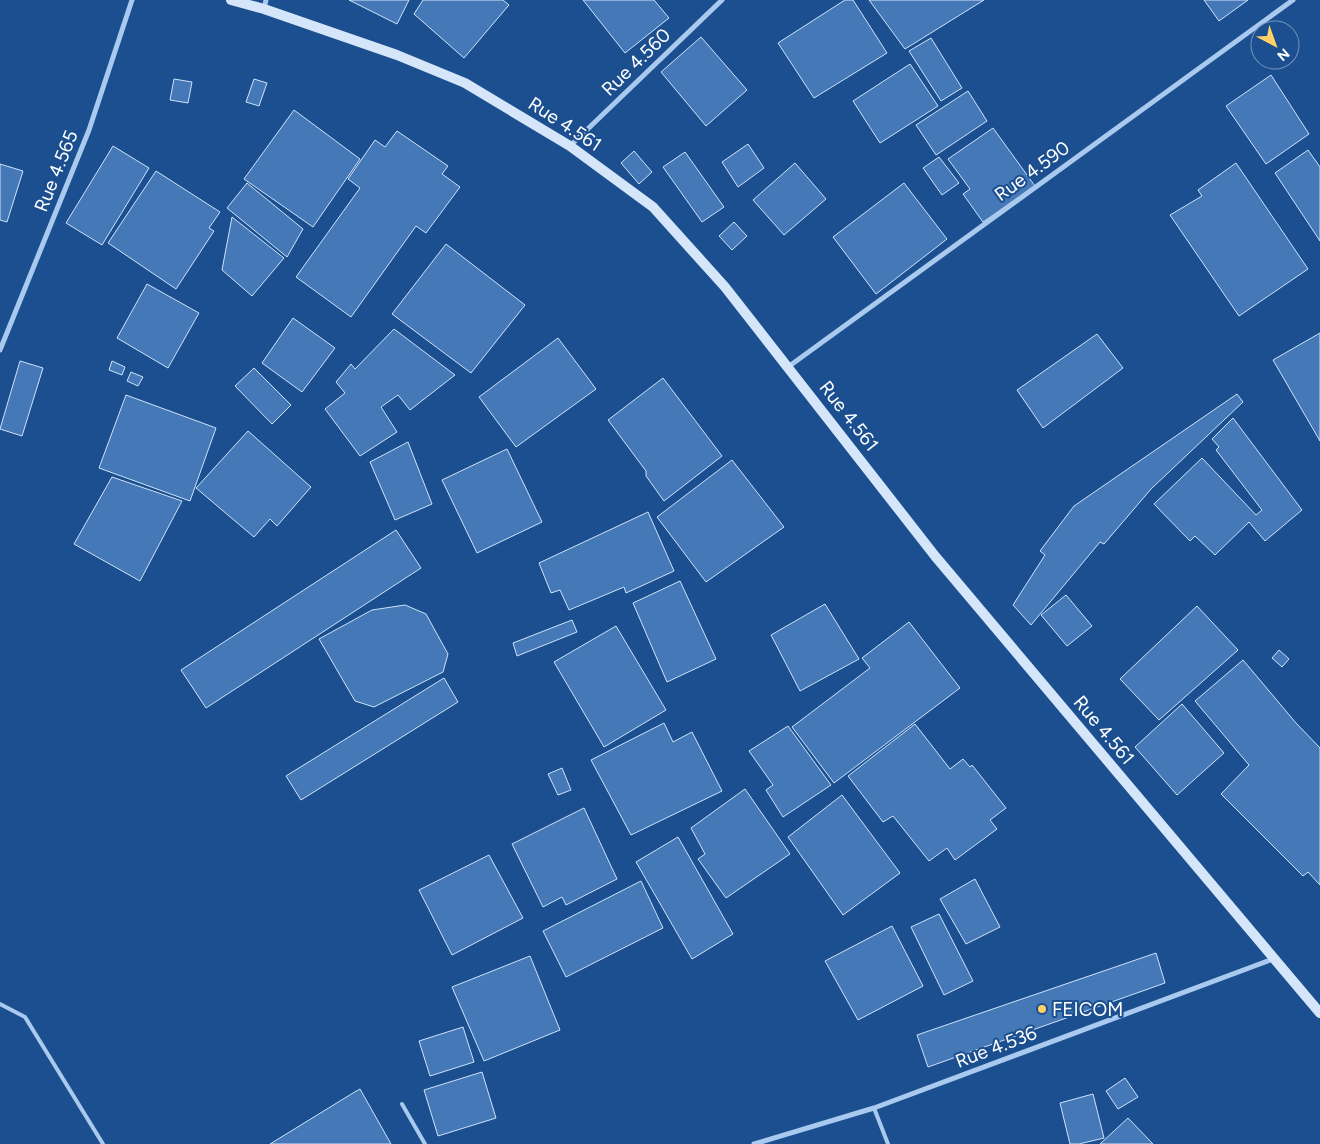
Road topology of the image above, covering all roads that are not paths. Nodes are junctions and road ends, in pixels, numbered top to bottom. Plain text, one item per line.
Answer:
1 (132, 0) edge
2 (230, 0) edge
3 (722, 0) edge
4 (1293, 0) edge
5 (265, 4) edge
6 (570, 146) junction
7 (0, 350) edge
8 (788, 367) junction
9 (1273, 959) junction
10 (0, 1004) edge
11 (1320, 1012) edge
12 (402, 1104) dead end
13 (874, 1108) junction
14 (103, 1144) edge
15 (426, 1144) edge
16 (754, 1144) edge
17 (888, 1144) edge

1 - 7 street, Rue 4.565
2 - 5 main road, Rue 4.561
3 - 6 street, Rue 4.560
4 - 8 street, Rue 4.590
5 - 6 main road, Rue 4.561
6 - 8 main road, Rue 4.561
8 - 9 main road, Rue 4.561
9 - 11 main road, Rue 4.561
9 - 13 street, Rue 4.536
10 - 14 lane
12 - 15 lane
13 - 16 street, Rue 4.536
13 - 17 lane

